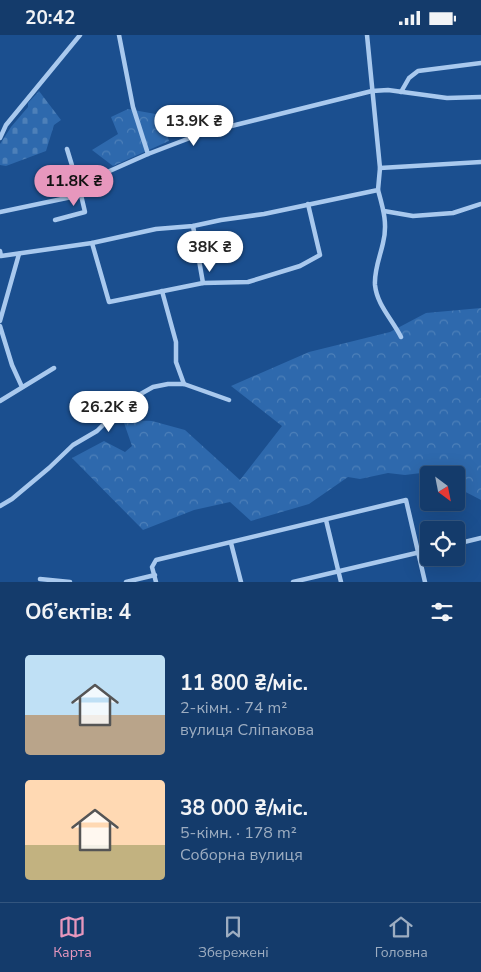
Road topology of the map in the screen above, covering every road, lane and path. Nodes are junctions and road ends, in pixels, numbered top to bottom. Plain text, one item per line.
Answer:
1 (80, 35) edge
2 (119, 35) edge
3 (367, 35) edge
4 (481, 63) edge
5 (372, 91) junction
6 (401, 92) junction
7 (481, 97) edge
8 (0, 138) edge
9 (67, 149) dead end
10 (148, 155) junction
11 (481, 162) edge
12 (380, 168) junction
13 (78, 185) junction
14 (378, 190) junction
15 (81, 195) junction
16 (308, 204) junction
17 (481, 204) edge
18 (384, 211) junction
19 (0, 212) edge
20 (55, 220) dead end
21 (193, 226) junction
22 (92, 243) junction
23 (0, 254) edge
24 (19, 254) junction
25 (203, 283) junction
26 (162, 291) junction
27 (0, 321) edge
28 (0, 326) edge
29 (401, 337) dead end
30 (54, 368) dead end
31 (184, 385) junction
32 (22, 387) junction
33 (229, 400) dead end
34 (0, 401) edge
35 (0, 507) edge
36 (326, 520) junction
37 (481, 538) edge
38 (465, 542) edge
39 (231, 543) junction
40 (418, 553) junction
41 (338, 571) junction
42 (154, 575) junction
43 (40, 579) dead end
44 (70, 582) edge
45 (126, 582) edge
46 (156, 582) edge
47 (241, 582) edge
48 (293, 582) edge
49 (341, 582) edge
50 (425, 582) edge

1 - 8 street
2 - 10 street
3 - 5 street
4 - 6 street
5 - 6 street
5 - 10 street
5 - 12 street
6 - 7 street
9 - 13 street
10 - 13 street
11 - 12 street
12 - 14 street
13 - 15 street
14 - 16 street
14 - 18 street
15 - 19 street
15 - 20 street
16 - 21 street
16 - 25 street
17 - 18 street
18 - 29 street
21 - 22 street
21 - 25 street
22 - 24 street
22 - 26 street
23 - 24 street
24 - 27 street
25 - 26 street
26 - 31 street
28 - 32 street
30 - 32 street
31 - 33 street
31 - 35 street
32 - 34 street
36 - 39 street
36 - 40 street
36 - 41 street
37 - 38 street
39 - 42 street
39 - 47 street
40 - 41 street
40 - 50 street
41 - 48 street
41 - 49 street
42 - 45 street
42 - 46 street
43 - 44 street

